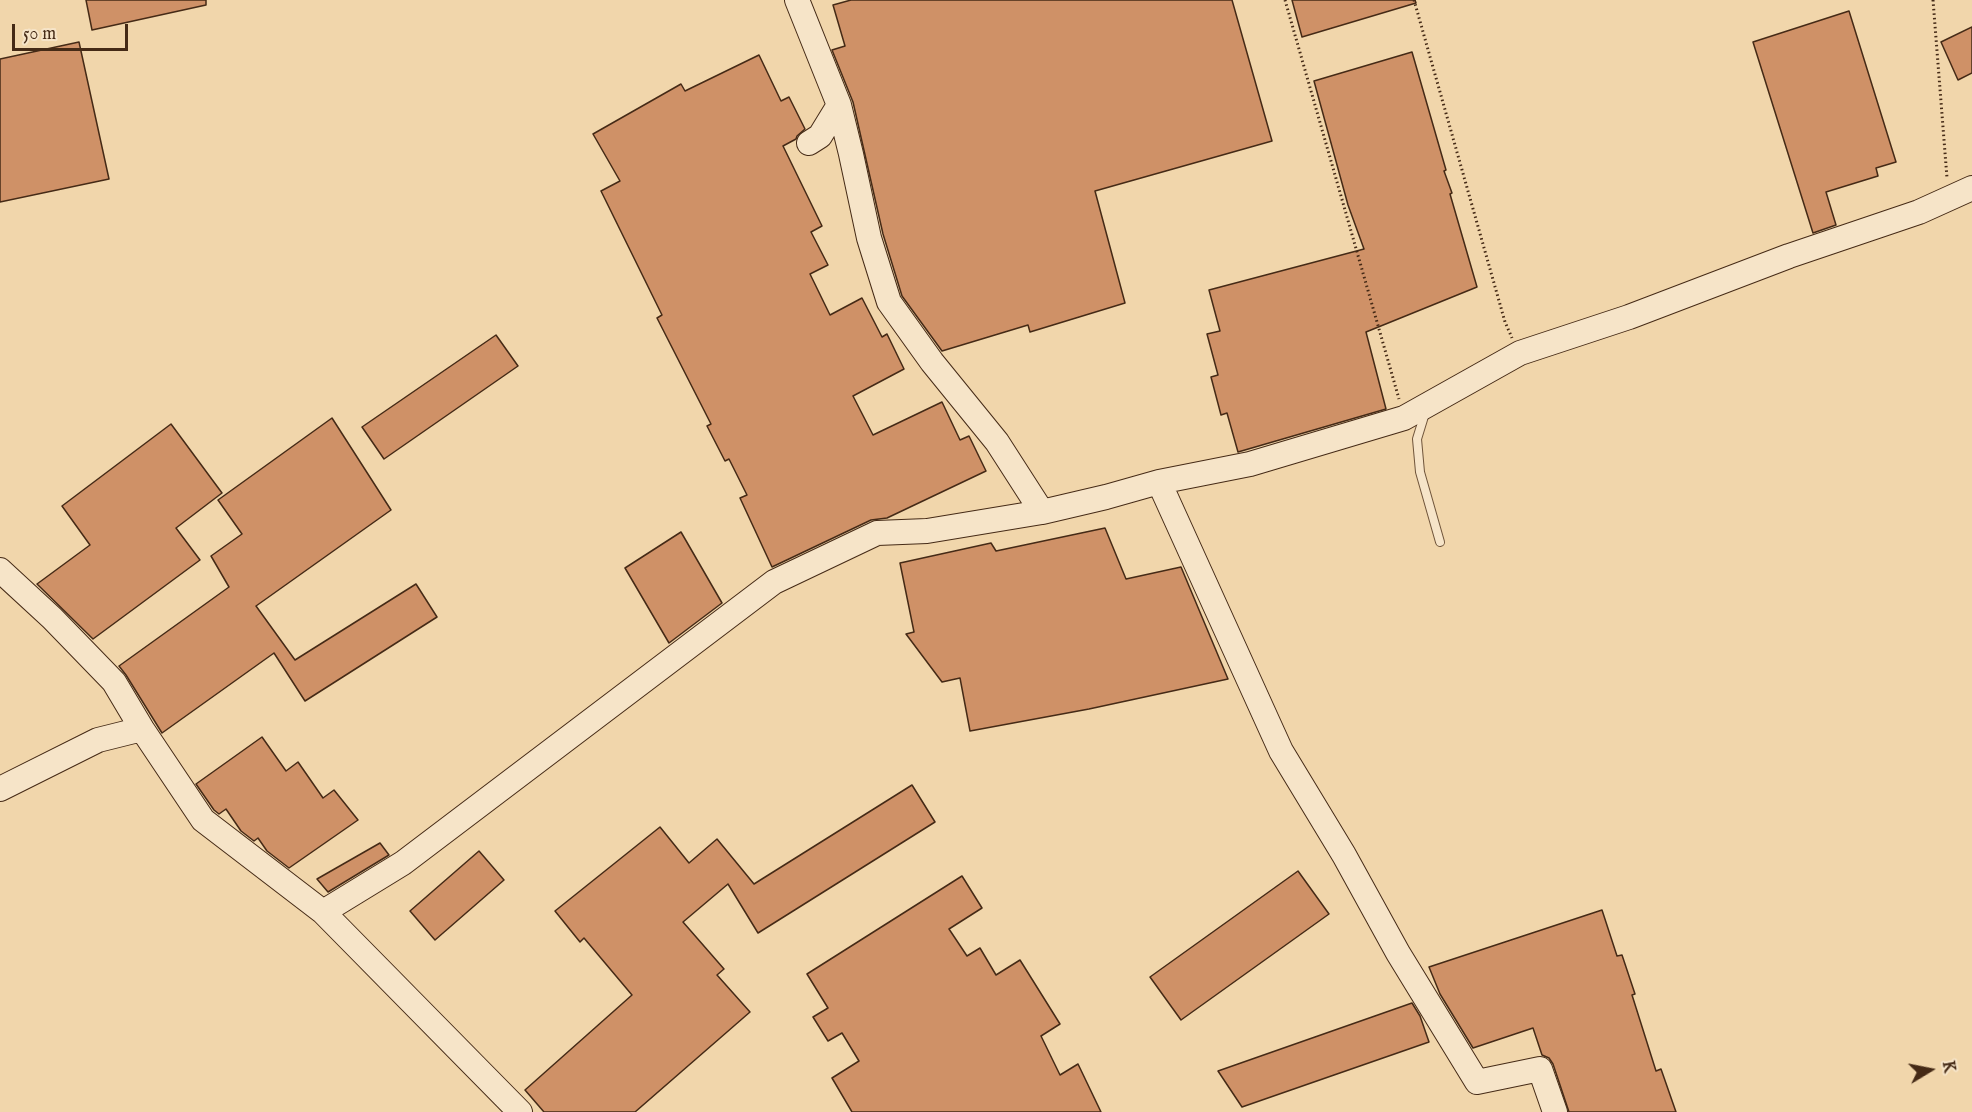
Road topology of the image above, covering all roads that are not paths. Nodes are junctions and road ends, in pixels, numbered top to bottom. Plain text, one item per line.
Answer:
1 (797, 0) edge
2 (839, 105) junction
3 (809, 143) dead end
4 (1972, 188) edge
5 (1426, 406) junction
6 (1160, 482) junction
7 (1042, 512) junction
8 (1440, 542) dead end
9 (0, 570) edge
10 (142, 729) junction
11 (0, 789) edge
12 (323, 912) junction
13 (520, 1112) edge
14 (1555, 1112) edge

1 - 2 street
2 - 3 street
2 - 7 street
4 - 5 street
5 - 6 street
5 - 8 lane
6 - 7 street
6 - 14 street
7 - 12 street
9 - 10 street
10 - 11 street
10 - 12 street
12 - 13 street

